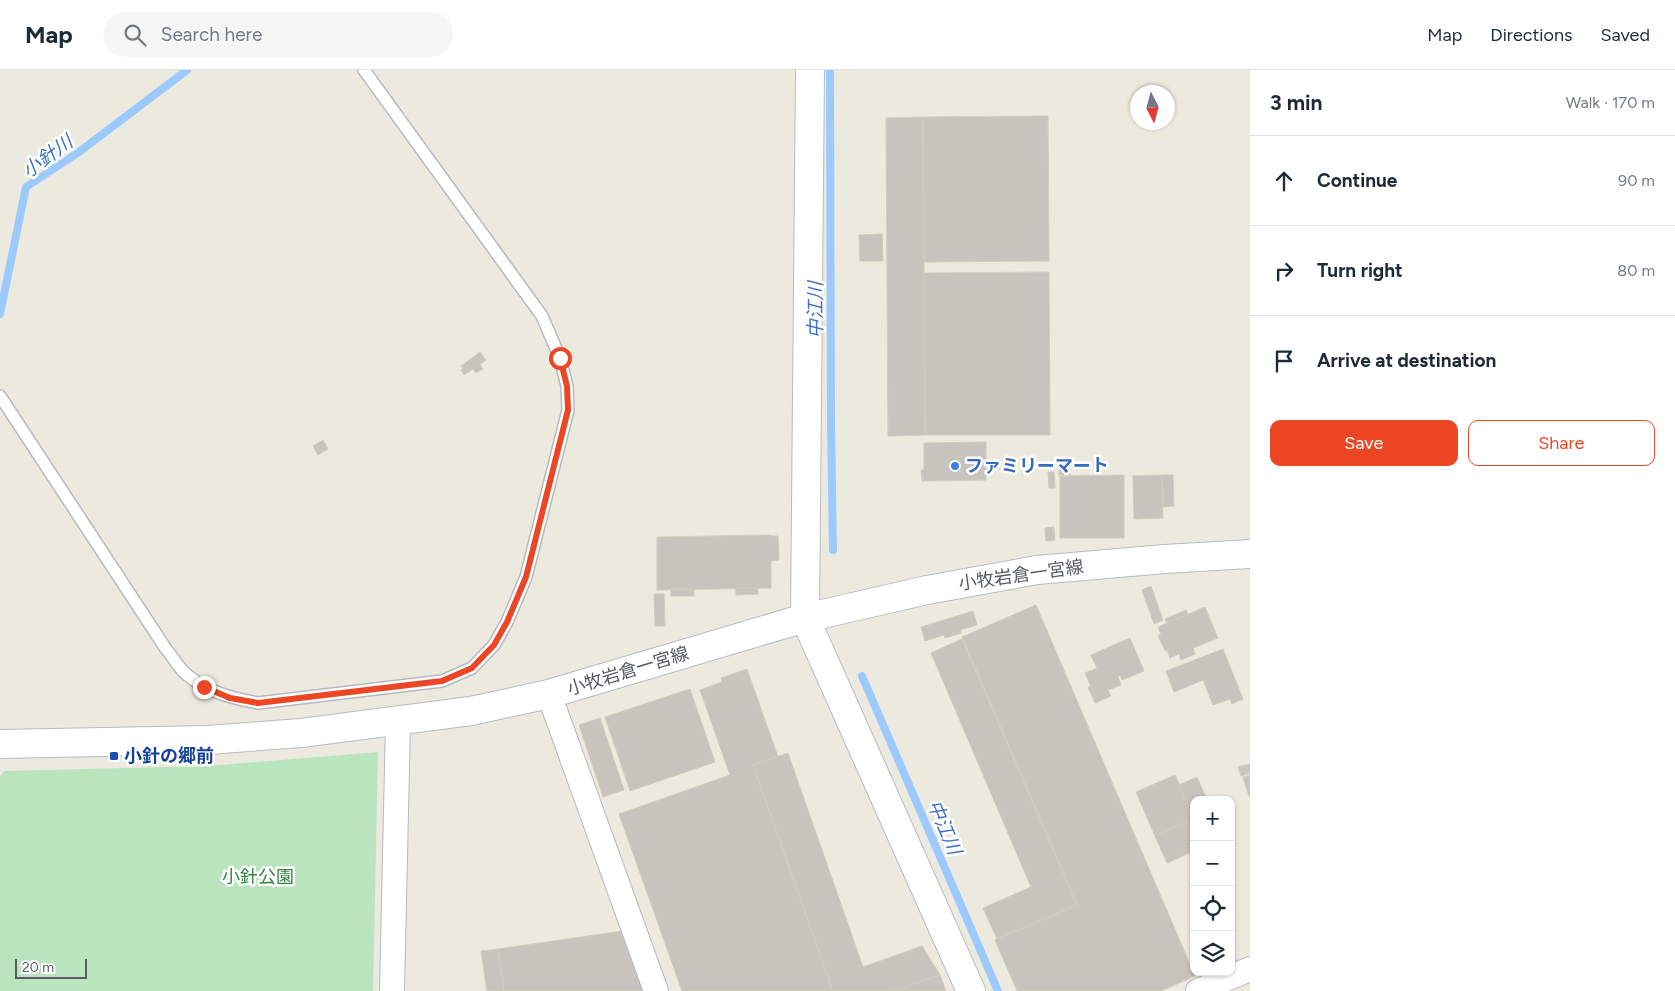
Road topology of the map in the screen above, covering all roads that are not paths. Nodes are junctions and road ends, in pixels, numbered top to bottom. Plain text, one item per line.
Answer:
1 (364, 70) edge
2 (810, 70) edge
3 (0, 396) edge
4 (1250, 554) edge
5 (805, 618) junction
6 (549, 694) junction
7 (398, 722) junction
8 (0, 744) edge
9 (1250, 969) edge
10 (392, 991) edge
11 (656, 991) edge
12 (971, 991) edge
13 (1198, 991) edge

1 - 3 lane
2 - 5 main road
4 - 5 main road, 小牧岩倉一宮線
5 - 6 main road, 小牧岩倉一宮線
5 - 12 main road
6 - 7 main road, 小牧岩倉一宮線
6 - 11 street
7 - 8 main road, 小牧岩倉一宮線
7 - 10 street
9 - 13 street

